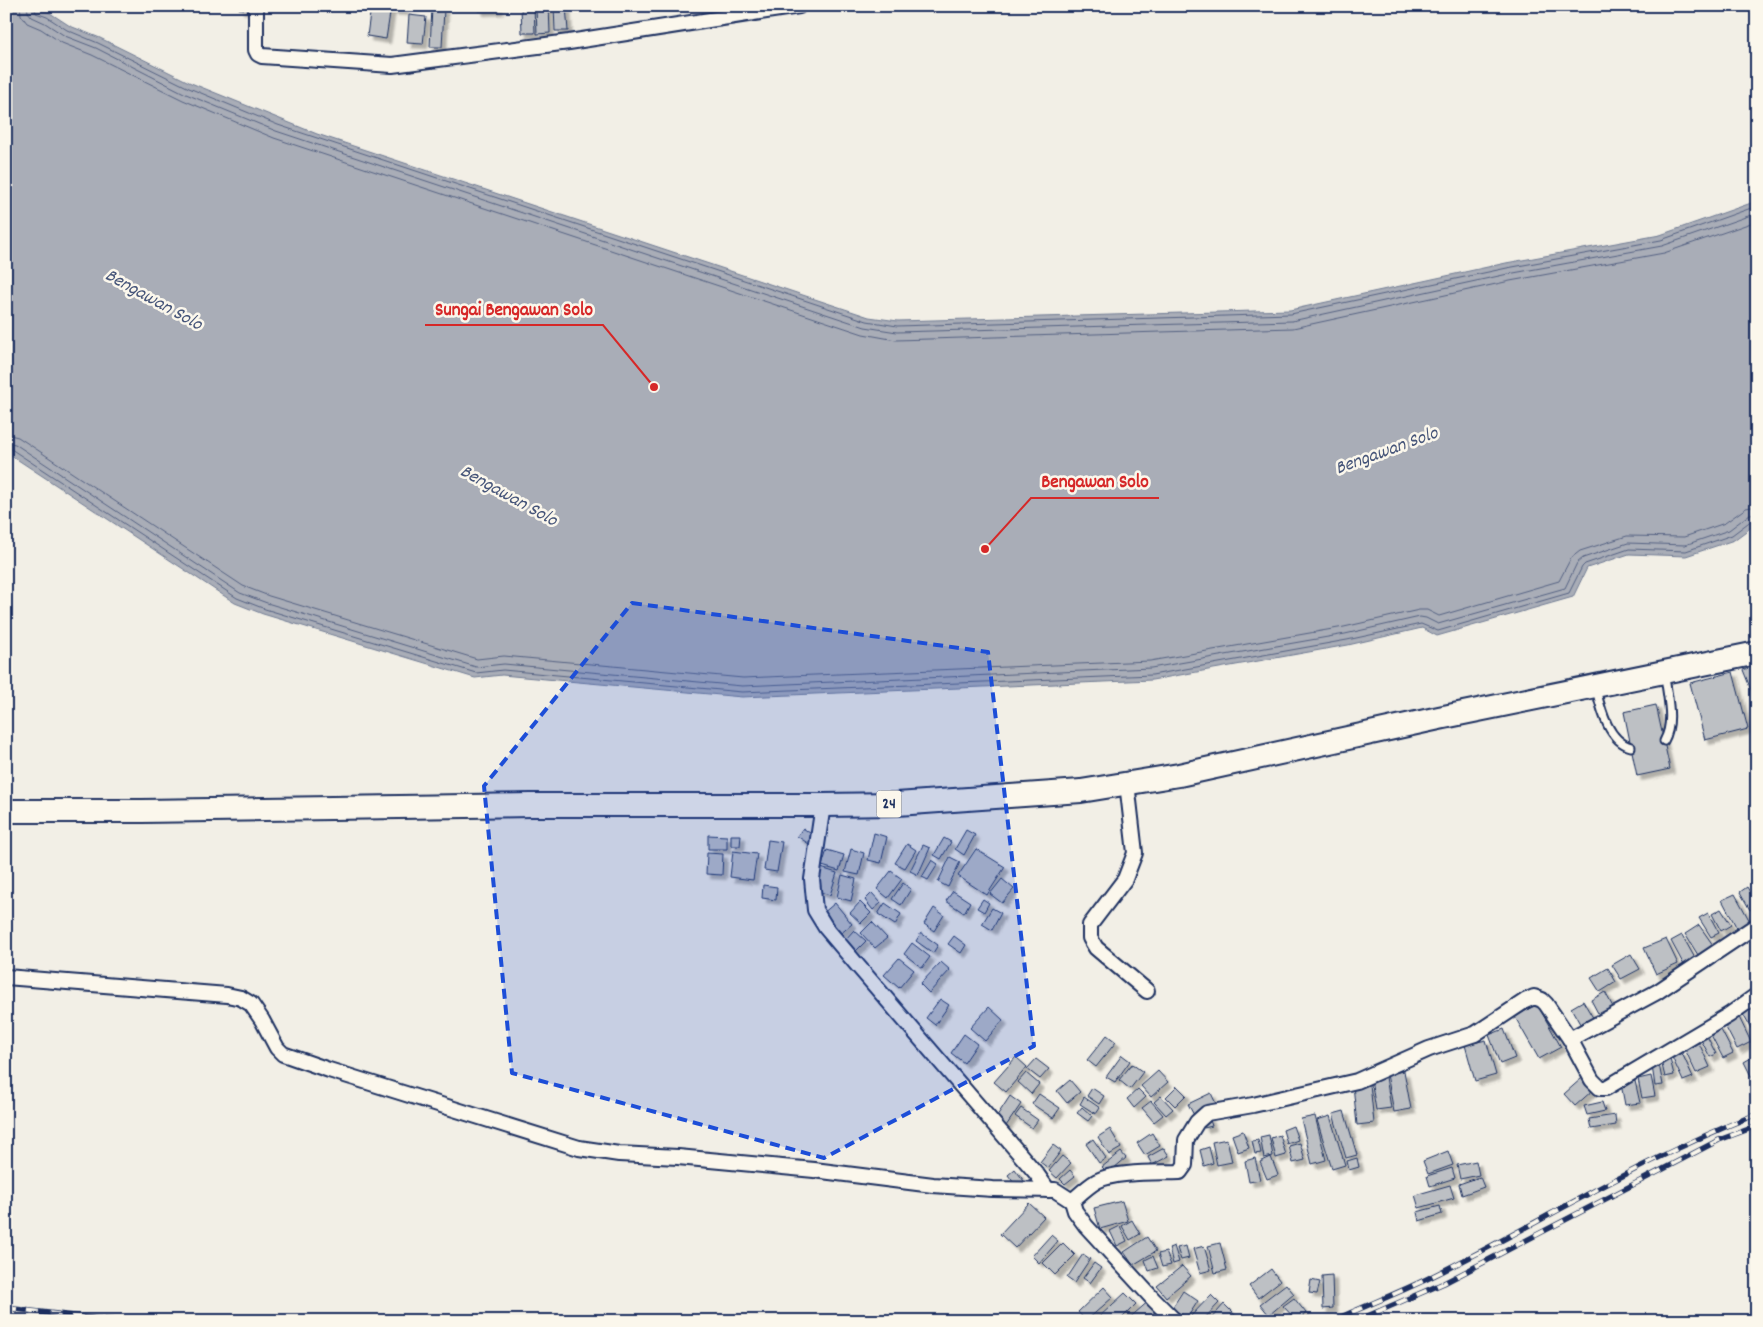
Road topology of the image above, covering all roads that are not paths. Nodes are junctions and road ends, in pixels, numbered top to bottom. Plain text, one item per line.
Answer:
1 (256, 6) edge
2 (799, 6) edge
3 (1757, 653) edge
4 (1665, 673) junction
5 (1595, 686) junction
6 (1664, 741) dead end
7 (1631, 747) dead end
8 (1127, 783) junction
9 (823, 805) junction
10 (6, 811) edge
11 (1757, 925) edge
12 (6, 977) edge
13 (1146, 992) dead end
14 (1757, 995) edge
15 (1570, 1039) junction
16 (1048, 1190) junction
17 (1072, 1201) junction
18 (1175, 1321) edge

1 - 2 street
3 - 4 highway, 24
4 - 5 highway, 24
4 - 6 lane
5 - 7 lane
5 - 8 highway, 24
8 - 9 highway, 24
8 - 13 street
9 - 10 highway, 24
9 - 16 street
11 - 15 street
12 - 16 street
14 - 15 street
15 - 17 street
16 - 17 street
17 - 18 street

